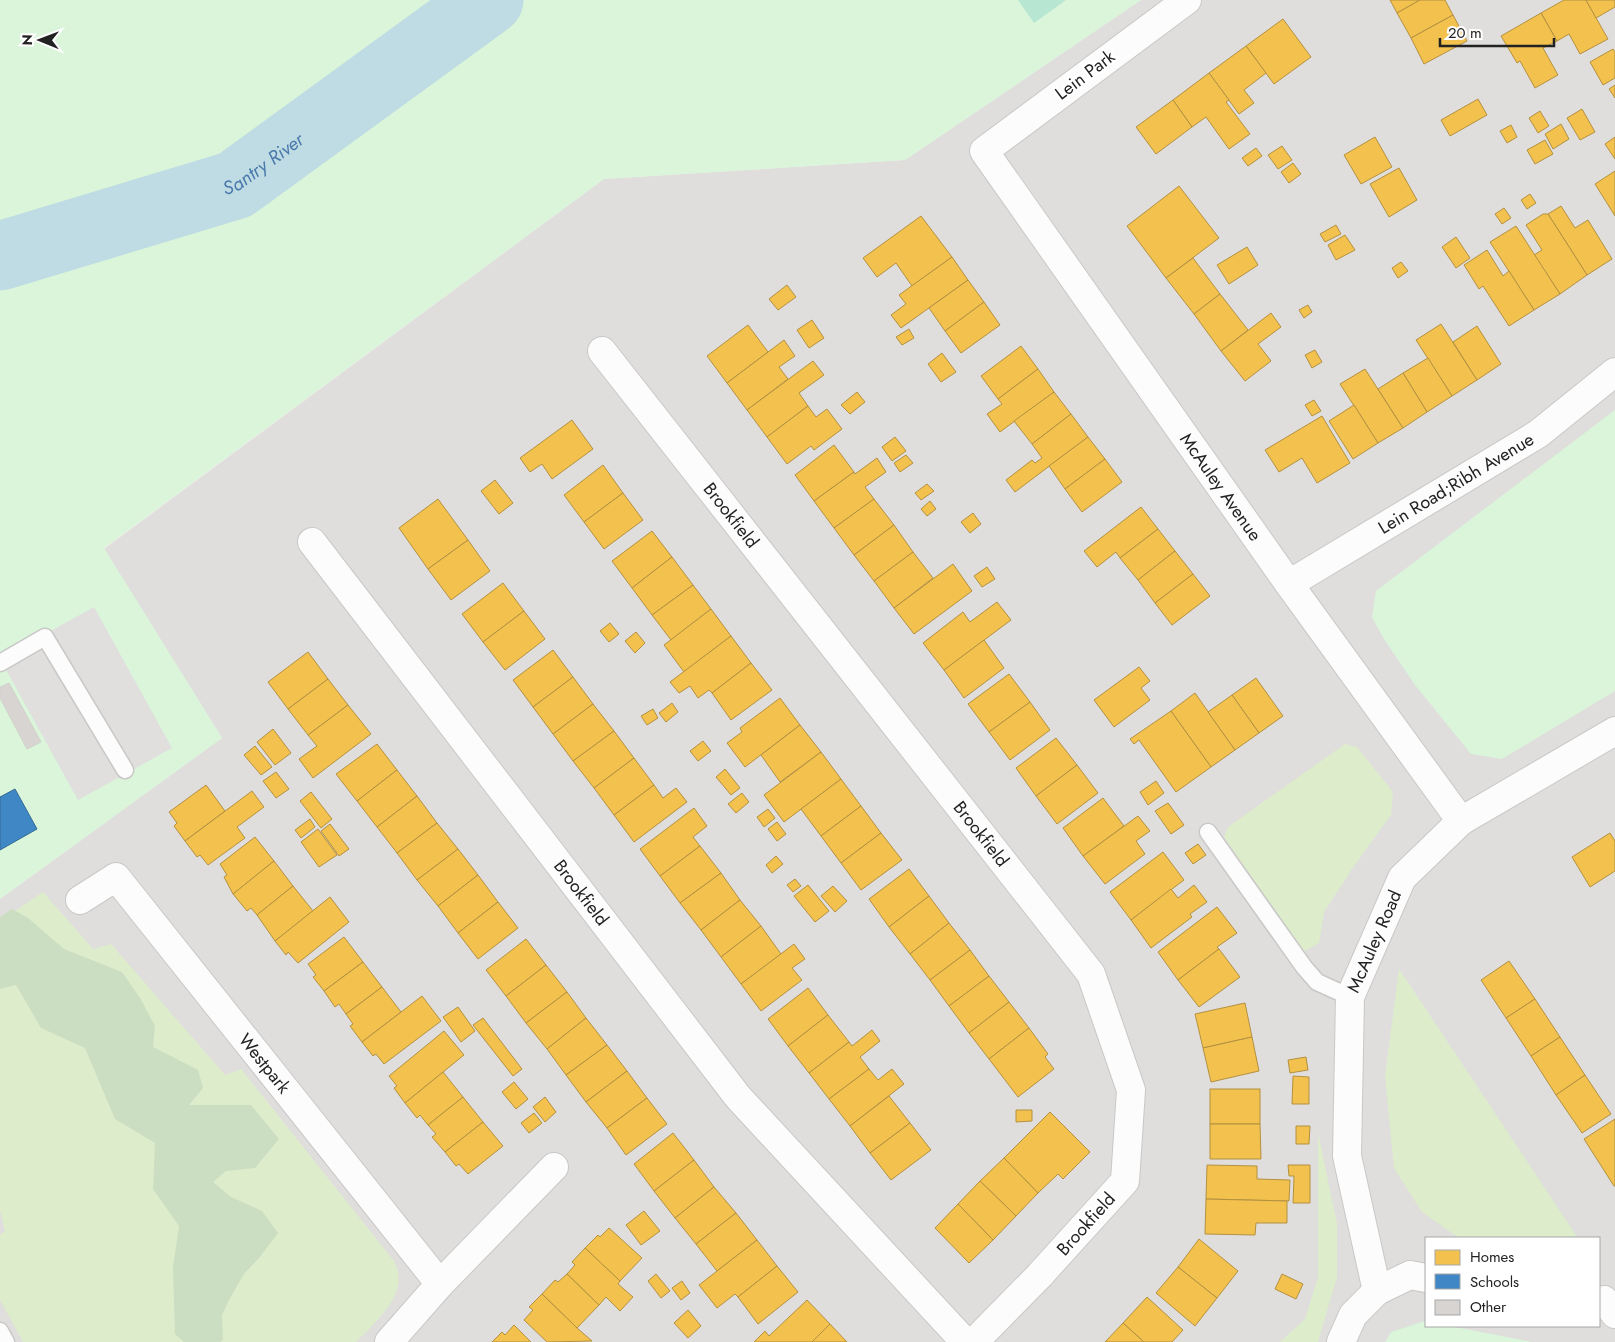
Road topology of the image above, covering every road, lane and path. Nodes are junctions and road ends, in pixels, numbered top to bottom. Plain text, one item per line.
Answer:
1 (1187, 0) edge
2 (984, 151) joint
3 (602, 351) dead end
4 (1615, 372) edge
5 (312, 542) dead end
6 (1289, 584) junction
7 (0, 664) edge
8 (1615, 731) edge
9 (125, 770) dead end
10 (1461, 821) junction
11 (1208, 832) dead end
12 (80, 900) dead end
13 (1350, 997) junction
14 (554, 1167) dead end
15 (1425, 1278) edge
16 (440, 1284) junction
17 (1377, 1291) junction
18 (0, 1331) edge
19 (6, 1342) edge
20 (389, 1342) edge
21 (965, 1342) edge
22 (974, 1342) edge
23 (1341, 1342) edge

1 - 2 street, Lein Park
2 - 6 street, McAuley Avenue
3 - 22 street, Brookfield
4 - 6 street, Lein Road;Ribh Avenue
5 - 21 street, Brookfield
6 - 10 street, McAuley Avenue
7 - 9 lane
8 - 10 street, McAuley Road
10 - 13 street, McAuley Road
11 - 13 lane
12 - 16 street, Westpark
13 - 17 street, McAuley Road
14 - 16 street
15 - 17 street
16 - 20 street
17 - 23 street
18 - 19 lane

